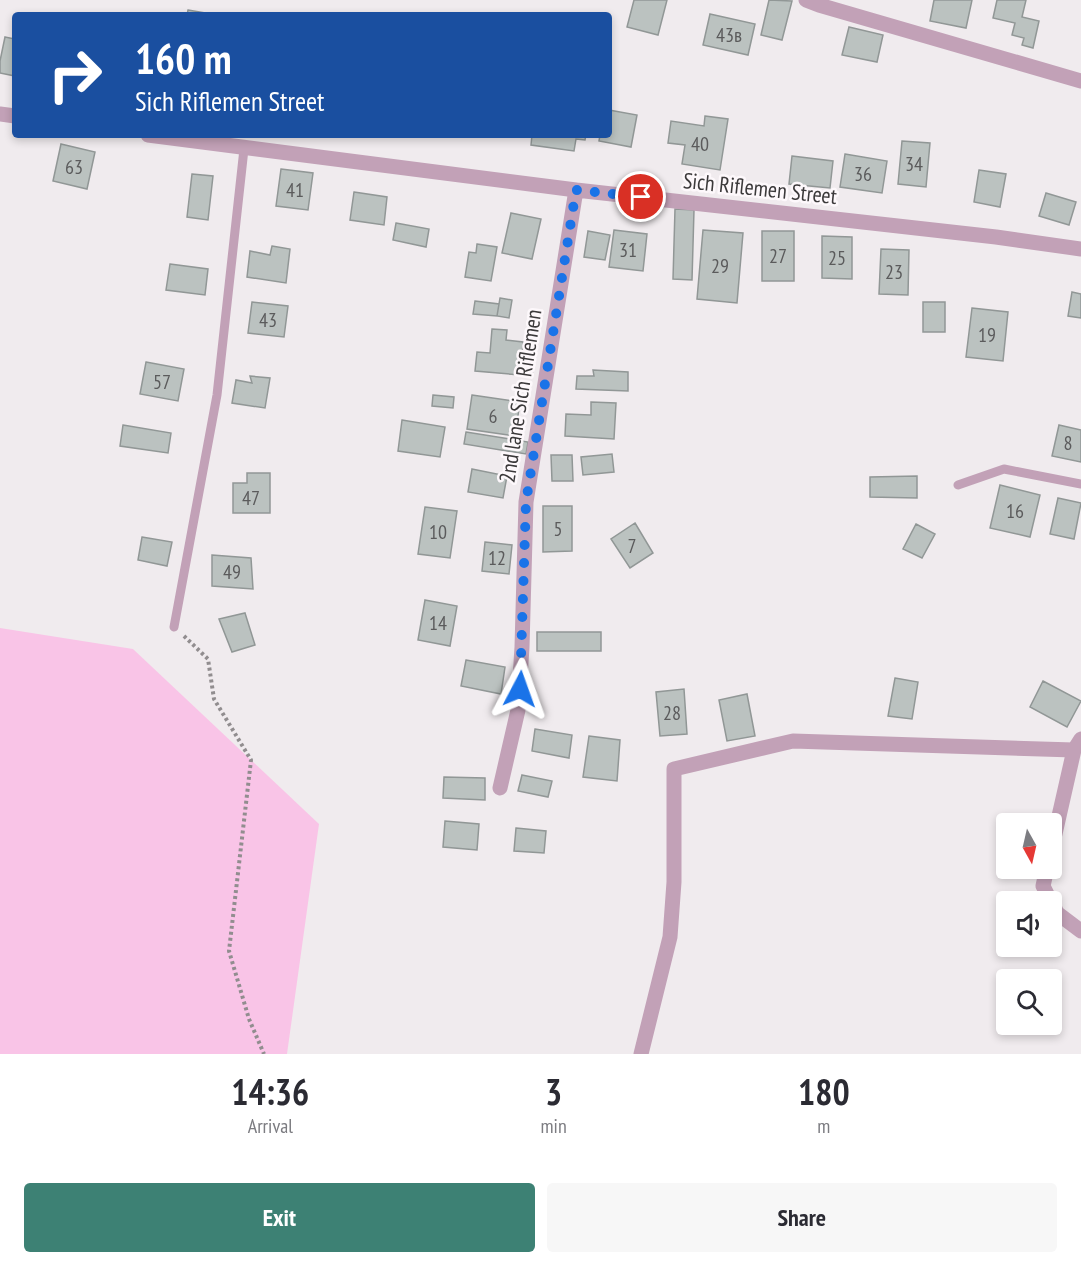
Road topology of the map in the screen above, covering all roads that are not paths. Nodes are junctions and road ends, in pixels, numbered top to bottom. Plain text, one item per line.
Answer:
1 (806, 0) edge
2 (1081, 81) edge
3 (169, 138) edge
4 (244, 149) junction
5 (576, 190) junction
6 (1081, 249) edge
7 (1081, 484) edge
8 (958, 485) dead end
9 (174, 627) road end
10 (1077, 744) edge
11 (500, 788) dead end
12 (1060, 813) edge
13 (1062, 917) edge
14 (1081, 931) edge
15 (641, 1054) edge

1 - 2 street
3 - 4 street, Sich Riflemen Street
4 - 5 street, Sich Riflemen Street
4 - 9 lane
5 - 6 street, Sich Riflemen Street
5 - 11 street, 2nd lane Sich Riflemen
7 - 8 lane
10 - 12 street
10 - 15 street
13 - 14 street

